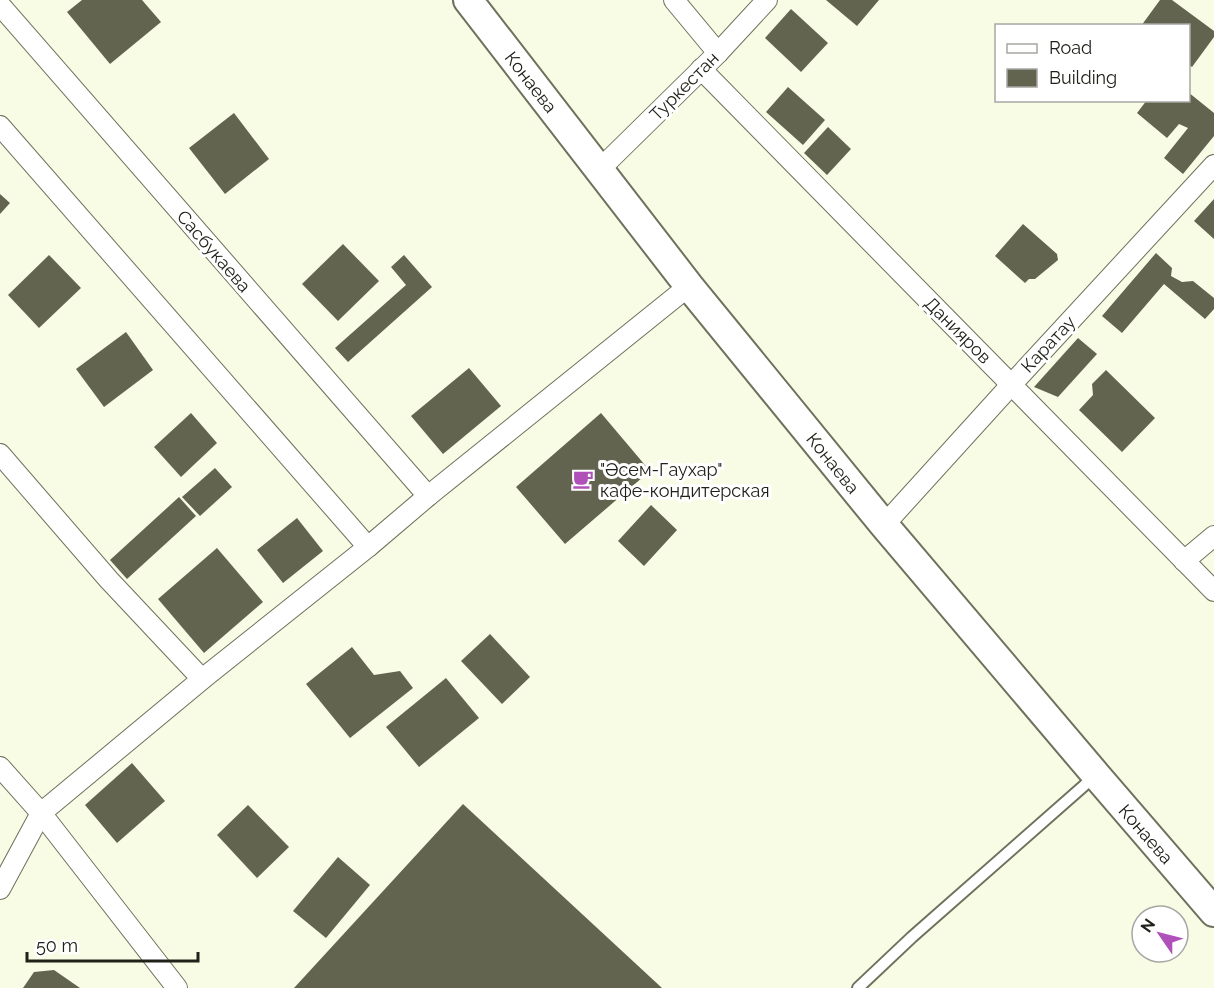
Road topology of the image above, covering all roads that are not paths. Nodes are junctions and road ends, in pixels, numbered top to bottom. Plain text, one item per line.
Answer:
1 (468, 0) edge
2 (674, 0) edge
3 (767, 0) edge
4 (0, 5) edge
5 (718, 53) junction
6 (701, 69) junction
7 (0, 126) edge
8 (1214, 165) edge
9 (599, 170) junction
10 (688, 286) junction
11 (1011, 385) junction
12 (0, 454) edge
13 (428, 496) junction
14 (884, 525) junction
15 (1214, 536) edge
16 (368, 548) junction
17 (1184, 561) junction
18 (1214, 591) edge
19 (202, 679) junction
20 (0, 767) edge
21 (1095, 776) junction
22 (41, 813) junction
23 (0, 889) edge
24 (1214, 912) edge
25 (177, 988) edge
26 (858, 988) edge

1 - 9 main road, Конаева
2 - 5 street
3 - 5 street, Туркестан
4 - 13 street, Сасбукаева
5 - 6 street, Туркестан
6 - 9 street, Туркестан
6 - 11 street, Данияров
7 - 16 street
8 - 11 street, Каратау
9 - 10 main road, Конаева
10 - 13 street
10 - 14 main road, Конаева
11 - 14 street, Каратау
11 - 17 street, Данияров
12 - 19 street
13 - 16 street
14 - 21 main road, Конаева
15 - 17 street
16 - 19 street
17 - 18 street, Данияров
19 - 22 street
20 - 22 street
21 - 24 main road, Конаева
21 - 26 lane
22 - 23 street
22 - 25 street

